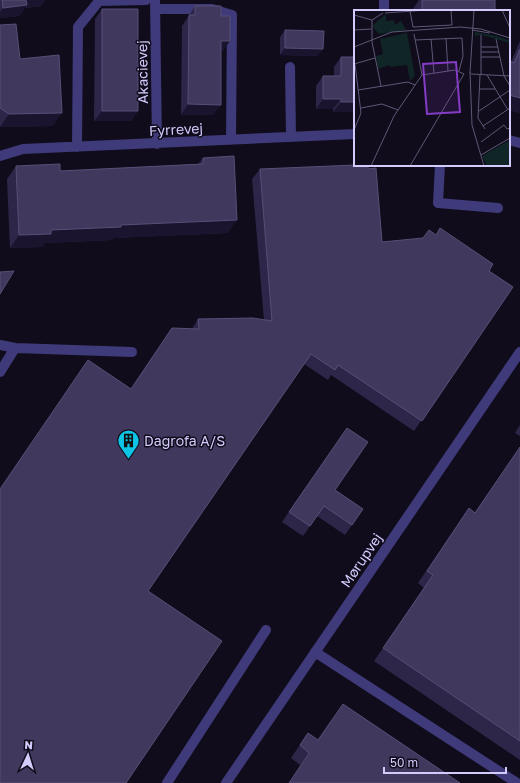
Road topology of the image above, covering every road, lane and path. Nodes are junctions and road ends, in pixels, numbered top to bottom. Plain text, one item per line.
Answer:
1 (146, 0) edge
2 (155, 5) edge
3 (290, 67) dead end
4 (354, 134) edge
5 (291, 137) junction
6 (232, 140) junction
7 (510, 140) edge
8 (520, 143) edge
9 (157, 144) junction
10 (77, 147) junction
11 (0, 156) edge
12 (440, 166) edge
13 (498, 208) dead end
14 (0, 345) edge
15 (16, 348) junction
16 (132, 352) dead end
17 (520, 352) edge
18 (0, 372) edge
19 (266, 630) dead end
20 (315, 652) junction
21 (167, 783) edge
22 (226, 783) edge
23 (517, 783) edge

1 - 10 street
2 - 6 street
2 - 9 street, Akacievej
3 - 5 street
4 - 5 street, Fyrrevej
5 - 6 street, Fyrrevej
6 - 9 street, Fyrrevej
7 - 8 street
9 - 10 street, Fyrrevej
10 - 11 street, Fyrrevej
12 - 13 street
14 - 15 street
15 - 16 street
15 - 18 street
17 - 20 street, Mørupvej
19 - 21 street
20 - 22 street, Mørupvej
20 - 23 street

